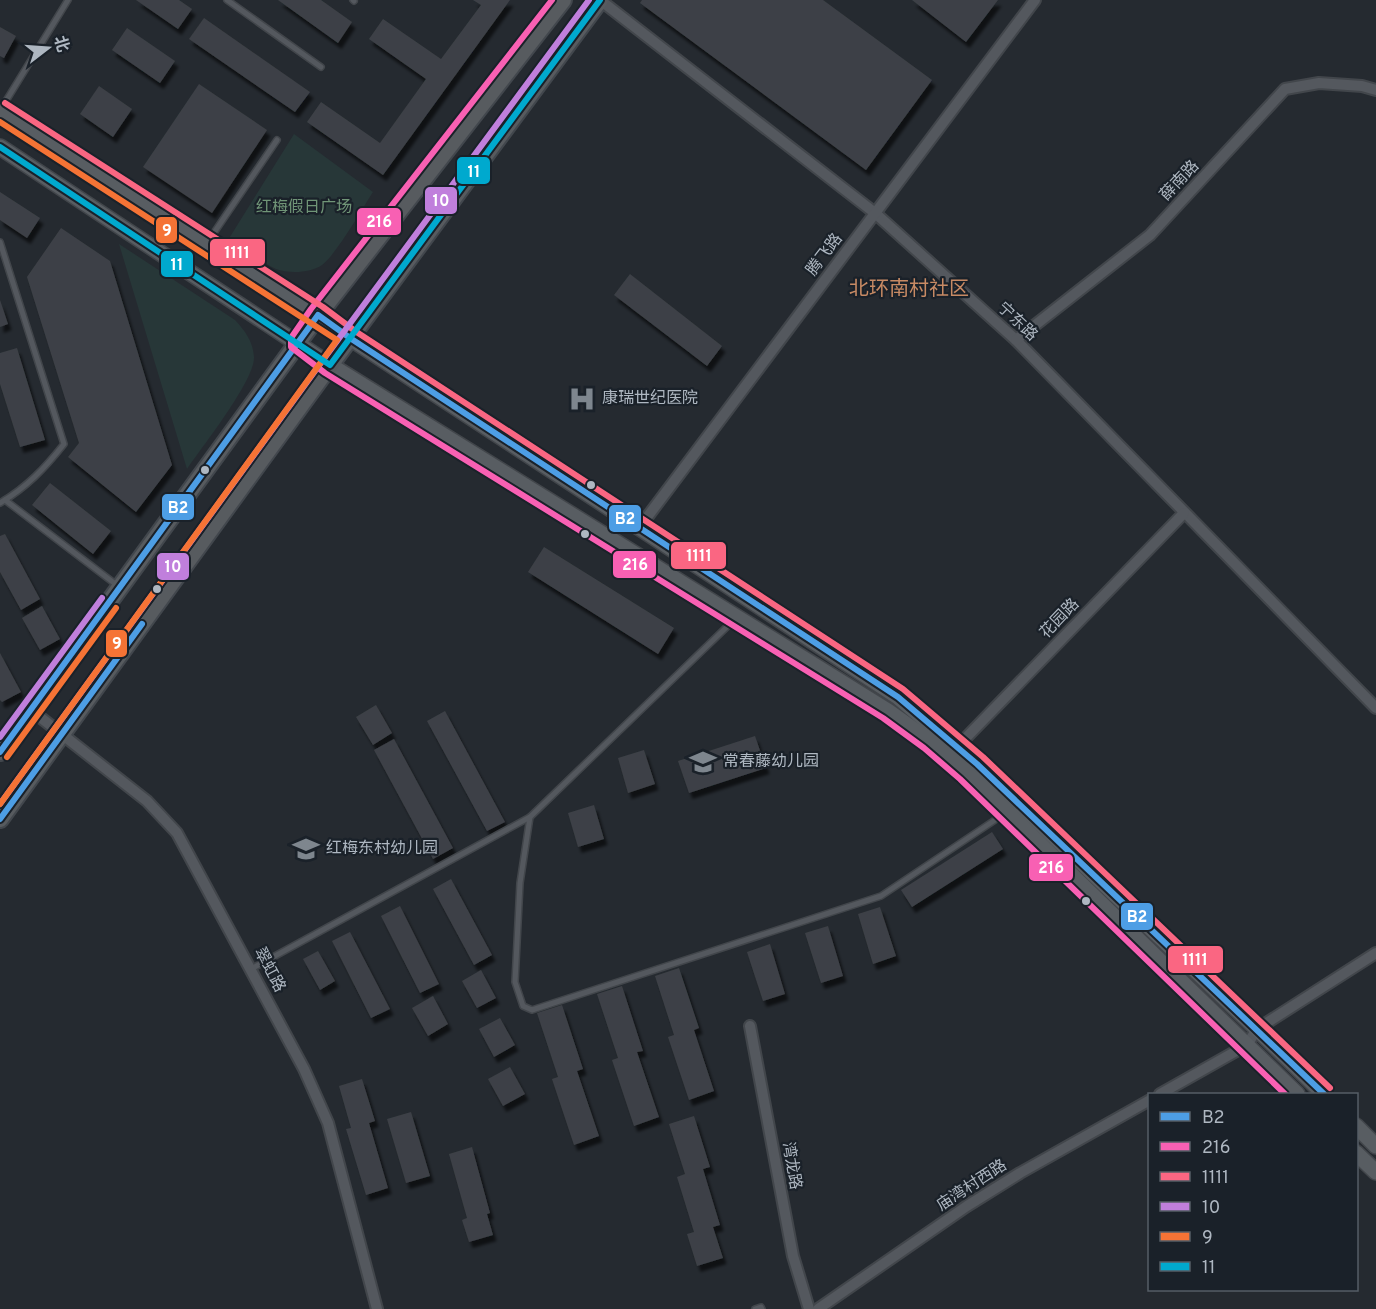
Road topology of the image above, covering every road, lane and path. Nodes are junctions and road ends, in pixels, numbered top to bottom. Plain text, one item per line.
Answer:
1 (68, 0) edge
2 (227, 0) edge
3 (563, 0) edge
4 (600, 0) edge
5 (1035, 0) edge
6 (321, 67) dead end
7 (1376, 90) edge
8 (0, 111) edge
9 (277, 140) dead end
10 (0, 147) edge
11 (875, 213) junction
12 (0, 242) edge
13 (207, 243) junction
14 (318, 315) junction
15 (350, 338) junction
16 (1016, 340) junction
17 (299, 342) junction
18 (330, 365) junction
19 (2, 501) edge
20 (1184, 513) junction
21 (639, 528) junction
22 (120, 588) junction
23 (736, 618) junction
24 (1376, 708) edge
25 (31, 710) junction
26 (62, 735) junction
27 (958, 746) junction
28 (0, 752) edge
29 (1007, 812) junction
30 (530, 817) junction
31 (0, 819) edge
32 (1376, 952) edge
33 (252, 969) junction
34 (750, 1026) dead end
35 (1257, 1029) junction
36 (1247, 1045) junction
37 (1163, 1093) edge
38 (1295, 1093) edge
39 (1322, 1093) edge
40 (1148, 1101) edge
41 (1358, 1128) edge
42 (1376, 1146) edge
43 (1358, 1155) edge
44 (1376, 1172) edge
45 (377, 1309) edge
46 (755, 1309) edge
47 (762, 1309) edge
48 (809, 1309) edge
49 (818, 1309) edge

1 - 8 lane
2 - 6 lane
3 - 14 main road
4 - 11 street, 宁东路
4 - 15 main road
5 - 11 street, 腾飞路
7 - 16 street, 薛南路
8 - 13 main road
9 - 13 lane
10 - 17 main road
11 - 16 street, 宁东路
11 - 21 street, 腾飞路
12 - 19 lane
13 - 14 main road
14 - 15 main road
14 - 17 main road
15 - 18 main road
15 - 21 main road
16 - 20 street, 宁东路
17 - 18 main road
17 - 22 main road
18 - 23 main road
18 - 26 main road
19 - 22 lane
20 - 24 street, 宁东路
20 - 27 street, 花园路
21 - 27 main road
22 - 25 main road
23 - 29 main road
23 - 30 lane
25 - 26 street, 翠虹路
25 - 28 main road
26 - 31 main road
26 - 33 street, 翠虹路
27 - 35 main road
29 - 30 lane
29 - 36 main road
30 - 33 lane
32 - 35 street
33 - 45 street, 翠虹路
34 - 48 street, 湾龙路
35 - 36 street
35 - 39 main road
36 - 37 street
36 - 38 main road
40 - 49 street, 庙湾村西路
41 - 42 main road
43 - 44 main road
46 - 47 lane

